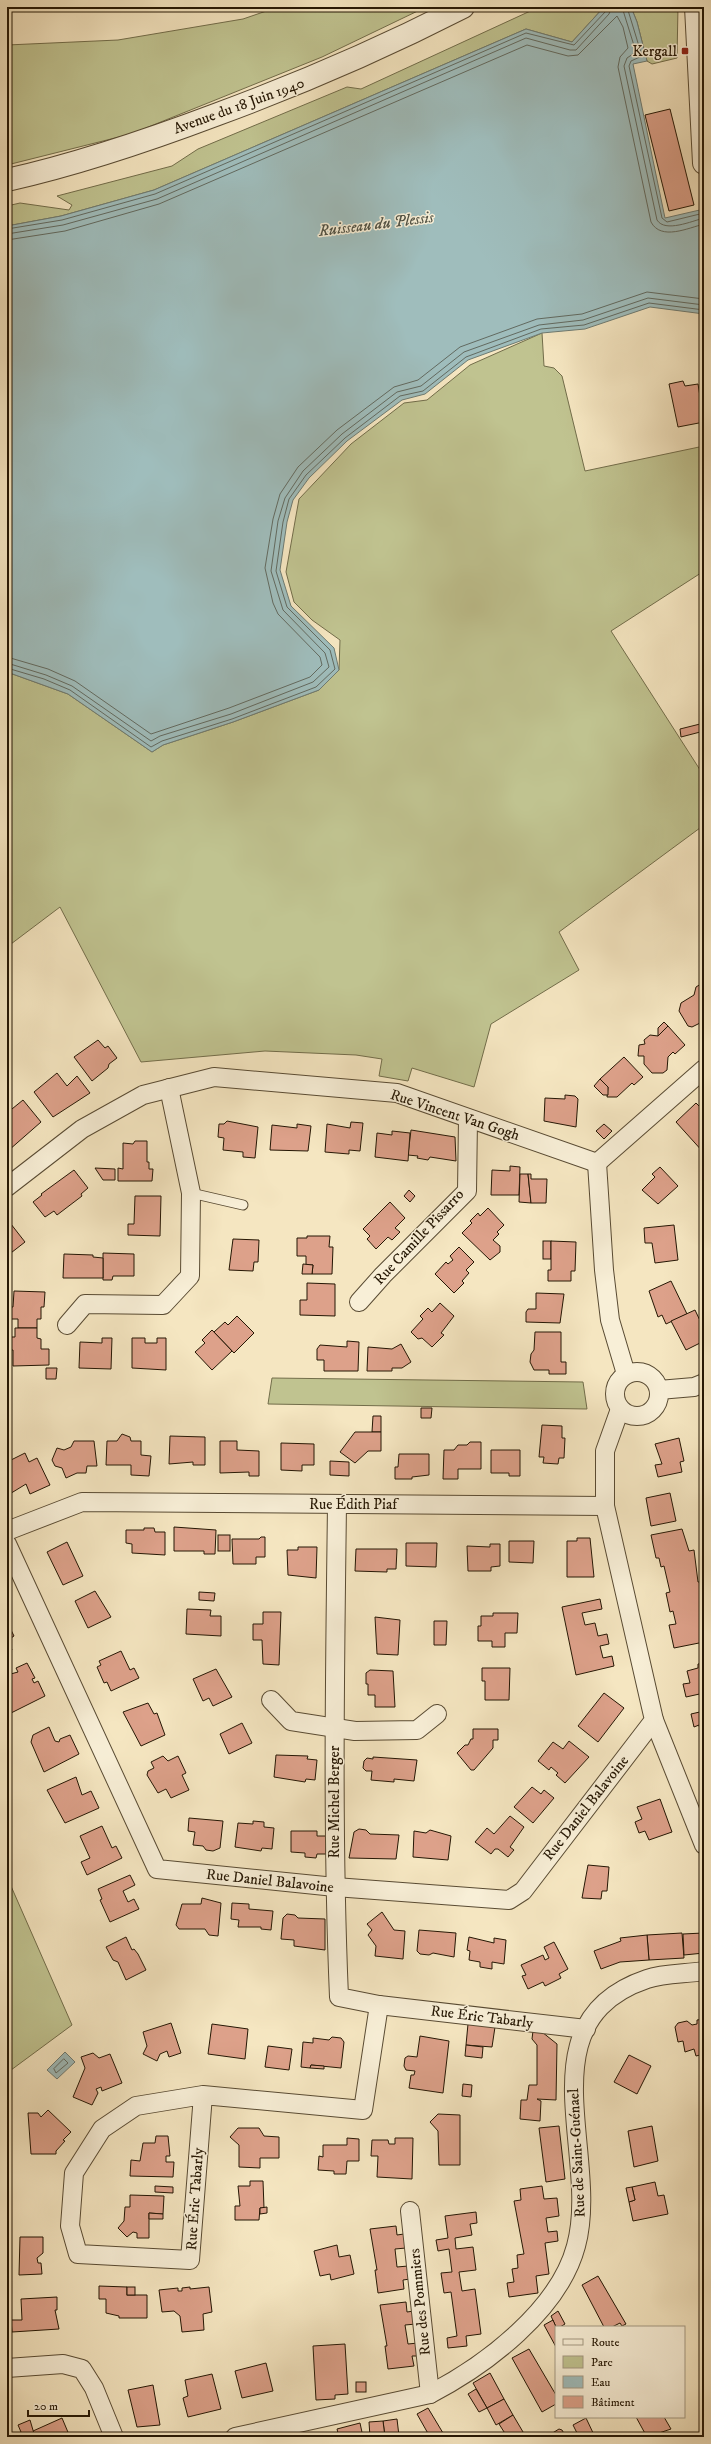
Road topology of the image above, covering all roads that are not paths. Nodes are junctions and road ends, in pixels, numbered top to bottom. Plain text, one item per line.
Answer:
1 (463, 7) edge
2 (696, 7) edge
3 (704, 100) edge
4 (702, 123) junction
5 (703, 160) edge
6 (7, 180) edge
7 (703, 1073) edge
8 (169, 1088) junction
9 (468, 1119) junction
10 (597, 1163) junction
11 (7, 1187) edge
12 (191, 1193) junction
13 (243, 1205) dead end
14 (359, 1302) dead end
15 (67, 1325) dead end
16 (626, 1374) junction
17 (704, 1383) edge
18 (659, 1390) junction
19 (620, 1409) junction
20 (337, 1504) junction
21 (605, 1506) junction
22 (7, 1532) edge
23 (7, 1544) edge
24 (271, 1700) dead end
25 (436, 1714) dead end
26 (654, 1720) junction
27 (334, 1727) junction
28 (704, 1845) edge
29 (335, 1887) junction
30 (704, 1971) edge
31 (339, 1997) joint
32 (379, 2005) junction
33 (586, 2029) junction
34 (203, 2095) junction
35 (410, 2211) dead end
36 (7, 2368) edge
37 (430, 2394) junction
38 (114, 2437) edge
39 (235, 2437) edge

1 - 6 street, Avenue du 18 Juin 1940
2 - 4 street
3 - 4 street
4 - 5 street
7 - 10 street
8 - 9 street, Rue Vincent Van Gogh
8 - 11 street, Rue Vincent Van Gogh
8 - 12 street
9 - 10 street, Rue Vincent Van Gogh
9 - 14 street, Rue Camille Pissarro
10 - 16 street
12 - 13 lane
12 - 15 street
16 - 18 street
16 - 19 street
17 - 18 street
18 - 19 street
19 - 21 street
20 - 21 street, Rue Édith Piaf
20 - 22 street, Rue Édith Piaf
20 - 27 street, Rue Michel Berger
21 - 26 street
23 - 29 street, Rue Daniel Balavoine
24 - 27 street, Rue Michel Berger
25 - 27 street, Rue Michel Berger
26 - 28 street
26 - 29 street, Rue Daniel Balavoine
27 - 29 street, Rue Michel Berger
29 - 31 street, Rue Michel Berger
30 - 33 street, Rue de Saint-Guénael
31 - 32 street, Rue Éric Tabarly
32 - 33 street, Rue Éric Tabarly
32 - 34 street, Rue Éric Tabarly
33 - 37 street, Rue de Saint-Guénael
34 - 34 street, Rue Éric Tabarly
35 - 37 street, Rue des Pommiers
36 - 38 street
37 - 39 street, Rue de Saint-Guénael

